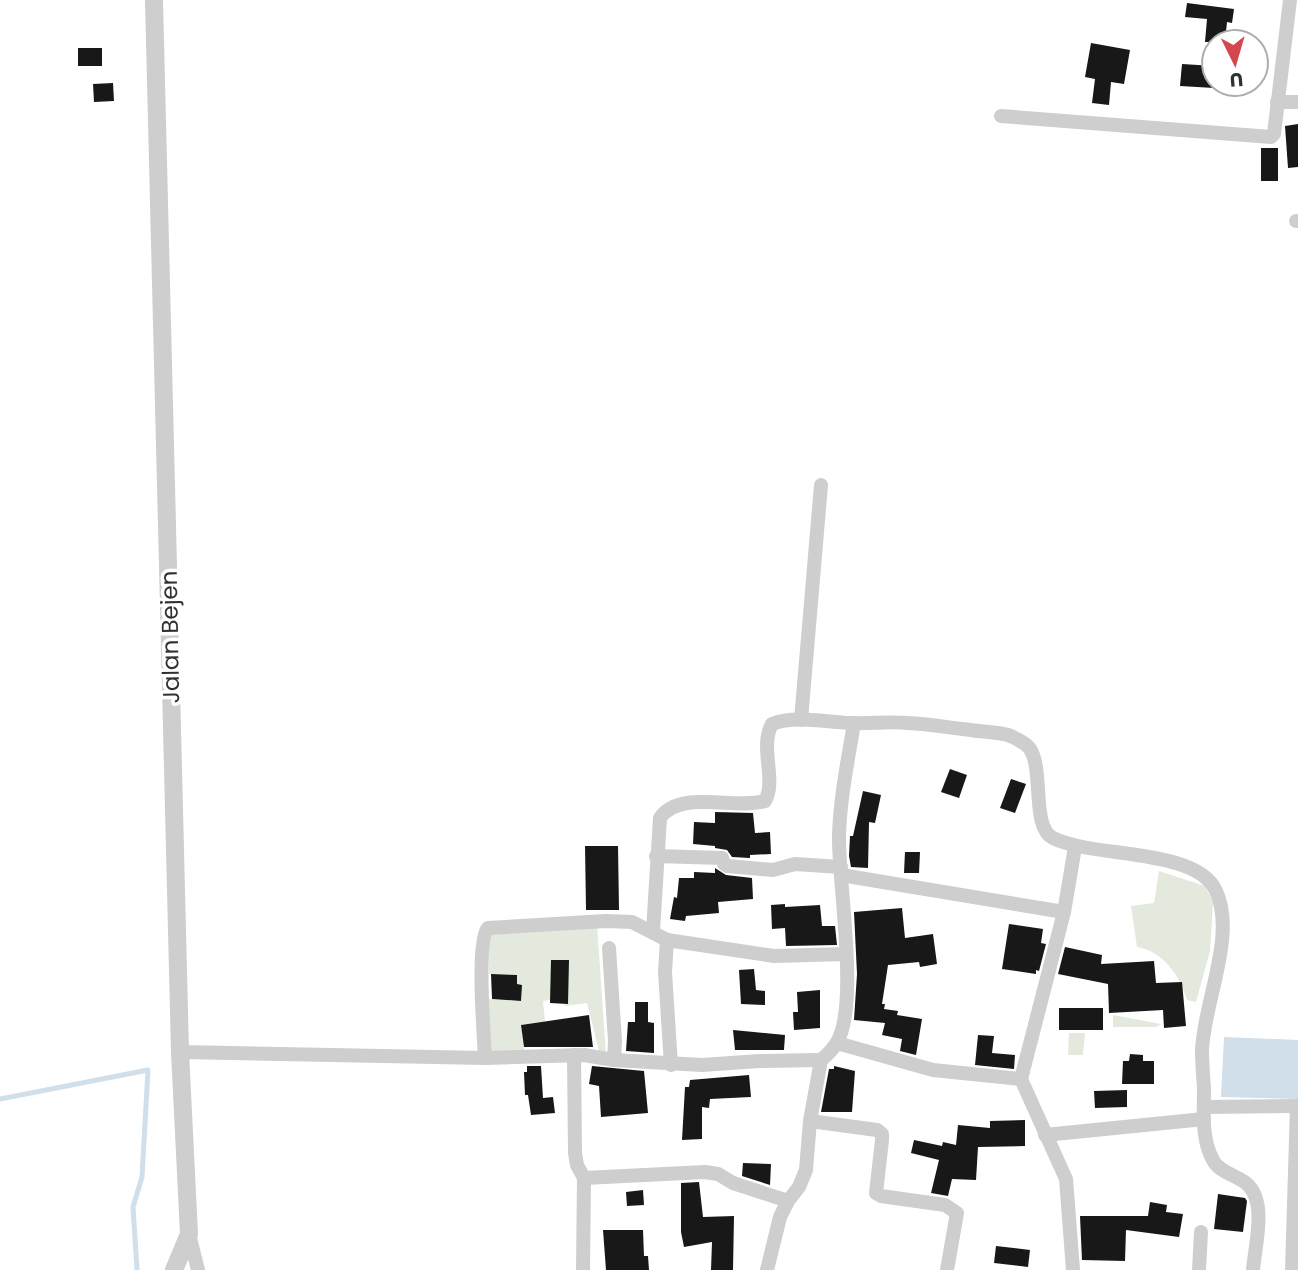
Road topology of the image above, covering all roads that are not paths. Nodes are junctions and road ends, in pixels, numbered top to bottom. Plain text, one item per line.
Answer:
1 (154, 0) edge
2 (1290, 0) edge
3 (1277, 102) junction
4 (1298, 102) edge
5 (1001, 116) dead end
6 (821, 485) dead end
7 (801, 720) junction
8 (854, 723) junction
9 (1075, 847) junction
10 (656, 856) junction
11 (841, 871) junction
12 (1064, 912) junction
13 (653, 931) junction
14 (667, 940) junction
15 (609, 948) dead end
16 (846, 954) junction
17 (837, 1043) junction
18 (180, 1052) junction
19 (574, 1055) junction
20 (485, 1058) junction
21 (614, 1060) junction
22 (821, 1060) junction
23 (671, 1065) junction
24 (1021, 1079) junction
25 (1298, 1106) edge
26 (1204, 1113) junction
27 (810, 1121) junction
28 (1045, 1135) junction
29 (584, 1178) junction
30 (788, 1200) junction
31 (1200, 1232) dead end
32 (189, 1234) junction
33 (1291, 1262) edge
34 (174, 1270) edge
35 (198, 1270) edge
36 (583, 1270) edge
37 (767, 1270) edge
38 (947, 1270) edge
39 (1073, 1270) edge
40 (1199, 1270) edge
41 (1253, 1270) edge

1 - 18 street, Jalan Bejen
2 - 3 street
3 - 4 street
3 - 5 street
6 - 7 street
7 - 8 street
7 - 10 street
8 - 9 street
8 - 11 street
9 - 12 street
9 - 26 street
10 - 11 street
10 - 13 street
11 - 12 street
11 - 16 street
12 - 24 street
13 - 14 street
13 - 20 street
14 - 16 street
14 - 23 street
15 - 21 street
16 - 17 street
17 - 22 street
17 - 24 street
18 - 20 street
18 - 32 street, Jalan Bejen
19 - 20 street
19 - 21 street
19 - 29 street
21 - 23 street
22 - 23 street
22 - 27 street
24 - 28 street
25 - 26 street
25 - 33 street
26 - 28 street
26 - 41 street
27 - 30 street
27 - 38 street
28 - 39 street
29 - 30 street
29 - 36 street
30 - 37 street
31 - 40 street
32 - 34 street, Jalan Bejen
32 - 35 street

